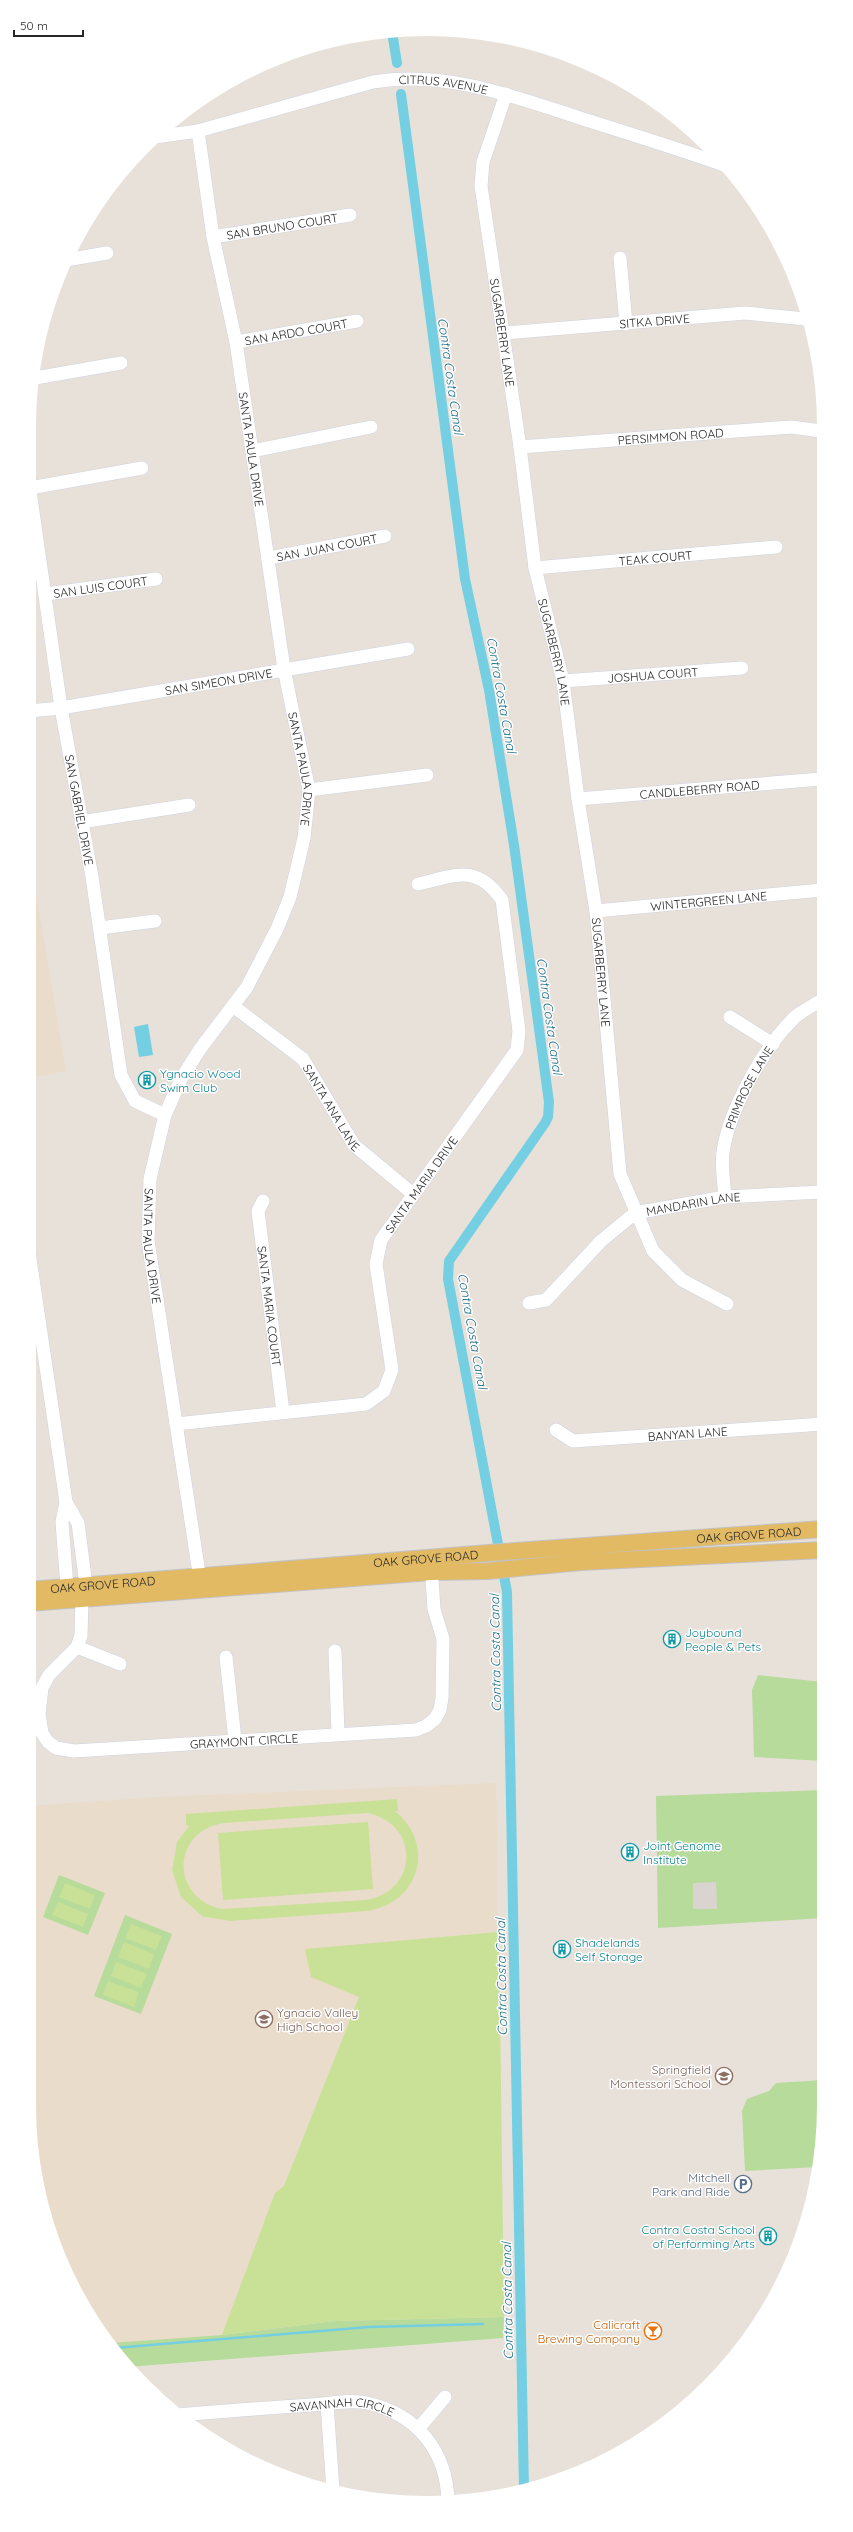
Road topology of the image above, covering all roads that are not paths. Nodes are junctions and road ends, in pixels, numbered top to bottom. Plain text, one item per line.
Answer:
1 (506, 94) junction
2 (198, 131) junction
3 (166, 135) edge
4 (713, 162) edge
5 (350, 215) dead end
6 (214, 237) junction
7 (107, 253) dead end
8 (620, 258) dead end
9 (74, 259) edge
10 (802, 319) edge
11 (357, 321) dead end
12 (626, 324) junction
13 (504, 333) junction
14 (236, 342) junction
15 (122, 363) dead end
16 (39, 377) edge
17 (371, 427) dead end
18 (817, 430) edge
19 (520, 448) junction
20 (252, 451) junction
21 (142, 468) dead end
22 (36, 485) edge
23 (36, 530) edge
24 (386, 536) dead end
25 (776, 546) dead end
26 (269, 558) junction
27 (535, 568) junction
28 (156, 579) dead end
29 (46, 594) junction
30 (408, 649) dead end
31 (742, 668) dead end
32 (284, 669) junction
33 (563, 681) junction
34 (61, 708) junction
35 (36, 710) edge
36 (427, 775) dead end
37 (817, 779) edge
38 (309, 790) junction
39 (578, 799) junction
40 (189, 805) dead end
41 (81, 822) junction
42 (418, 884) dead end
43 (817, 890) edge
44 (596, 911) junction
45 (155, 921) dead end
46 (100, 928) junction
47 (817, 1003) edge
48 (233, 1006) junction
49 (730, 1017) dead end
50 (773, 1044) junction
51 (165, 1115) junction
52 (817, 1192) edge
53 (413, 1194) junction
54 (725, 1197) junction
55 (263, 1200) dead end
56 (635, 1214) junction
57 (36, 1299) edge
58 (529, 1303) dead end
59 (727, 1304) dead end
60 (283, 1412) junction
61 (176, 1424) junction
62 (817, 1424) edge
63 (556, 1430) dead end
64 (66, 1502) junction
65 (817, 1529) edge
66 (577, 1547) junction
67 (817, 1550) edge
68 (431, 1565) junction
69 (527, 1566) junction
70 (200, 1583) junction
71 (67, 1586) junction
72 (36, 1589) edge
73 (84, 1592) junction
74 (36, 1602) edge
75 (77, 1647) junction
76 (335, 1651) dead end
77 (226, 1657) dead end
78 (120, 1664) dead end
79 (338, 1733) junction
80 (235, 1740) junction
81 (445, 2397) dead end
82 (327, 2404) junction
83 (188, 2414) edge
84 (419, 2428) junction
85 (333, 2485) edge
86 (448, 2495) edge

1 - 2 street, CITRUS AVENUE
1 - 4 street, CITRUS AVENUE
1 - 13 street, SUGARBERRY LANE
2 - 3 street, CITRUS AVENUE
2 - 6 street, SANTA PAULA DRIVE
5 - 6 street, SAN BRUNO COURT
6 - 14 street, SANTA PAULA DRIVE
7 - 9 street
8 - 12 street
10 - 12 street, SITKA DRIVE
11 - 14 street, SAN ARDO COURT
12 - 13 street, SITKA DRIVE
13 - 19 street, SUGARBERRY LANE
14 - 20 street, SANTA PAULA DRIVE
15 - 16 street
17 - 20 street
18 - 19 street, PERSIMMON ROAD
19 - 27 street, SUGARBERRY LANE
20 - 26 street, SANTA PAULA DRIVE
21 - 22 street
23 - 29 street, SAN GABRIEL DRIVE
24 - 26 street, SAN JUAN COURT
25 - 27 street, TEAK COURT
26 - 32 street, SANTA PAULA DRIVE
27 - 33 street, SUGARBERRY LANE
28 - 29 street, SAN LUIS COURT
29 - 34 street, SAN GABRIEL DRIVE
30 - 32 street, SAN SIMEON DRIVE
31 - 33 street, JOSHUA COURT
32 - 34 street, SAN SIMEON DRIVE
32 - 38 street, SANTA PAULA DRIVE
33 - 39 street, SUGARBERRY LANE
34 - 35 street, SAN SIMEON DRIVE
34 - 41 street, SAN GABRIEL DRIVE
36 - 38 street
37 - 39 street, CANDLEBERRY ROAD
38 - 48 street, SANTA PAULA DRIVE
39 - 44 street, SUGARBERRY LANE
40 - 41 street
41 - 46 street, SAN GABRIEL DRIVE
42 - 53 street, SANTA MARIA DRIVE
43 - 44 street, WINTERGREEN LANE
44 - 56 street, SUGARBERRY LANE
45 - 46 street
46 - 51 street, SAN GABRIEL DRIVE
47 - 50 street, PRIMROSE LANE
48 - 51 street, SANTA PAULA DRIVE
48 - 53 street, SANTA ANA LANE
49 - 50 street
50 - 54 street, PRIMROSE LANE
51 - 61 street, SANTA PAULA DRIVE
52 - 54 street, MANDARIN LANE
53 - 60 street, SANTA MARIA DRIVE
54 - 56 street, MANDARIN LANE
55 - 60 street, SANTA MARIA COURT
56 - 58 street, MANDARIN LANE
56 - 59 street, SUGARBERRY LANE
57 - 64 street
60 - 61 street, SANTA MARIA DRIVE
61 - 70 street, SANTA PAULA DRIVE
62 - 63 street, BANYAN LANE
64 - 71 street
64 - 73 street
65 - 66 main road, OAK GROVE ROAD
66 - 68 main road, OAK GROVE ROAD
66 - 69 main road
67 - 69 main road, OAK GROVE ROAD
68 - 69 main road, OAK GROVE ROAD
68 - 70 main road, OAK GROVE ROAD
68 - 79 street, GRAYMONT CIRCLE
70 - 73 main road, OAK GROVE ROAD
71 - 72 main road, OAK GROVE ROAD
71 - 73 main road, OAK GROVE ROAD
73 - 74 main road, OAK GROVE ROAD
73 - 75 street
75 - 78 street
75 - 80 street, GRAYMONT CIRCLE
76 - 79 street
77 - 80 street
79 - 80 street, GRAYMONT CIRCLE
81 - 84 street
82 - 83 street, SAVANNAH CIRCLE
82 - 84 street, SAVANNAH CIRCLE
82 - 85 street
84 - 86 street, SAVANNAH CIRCLE

